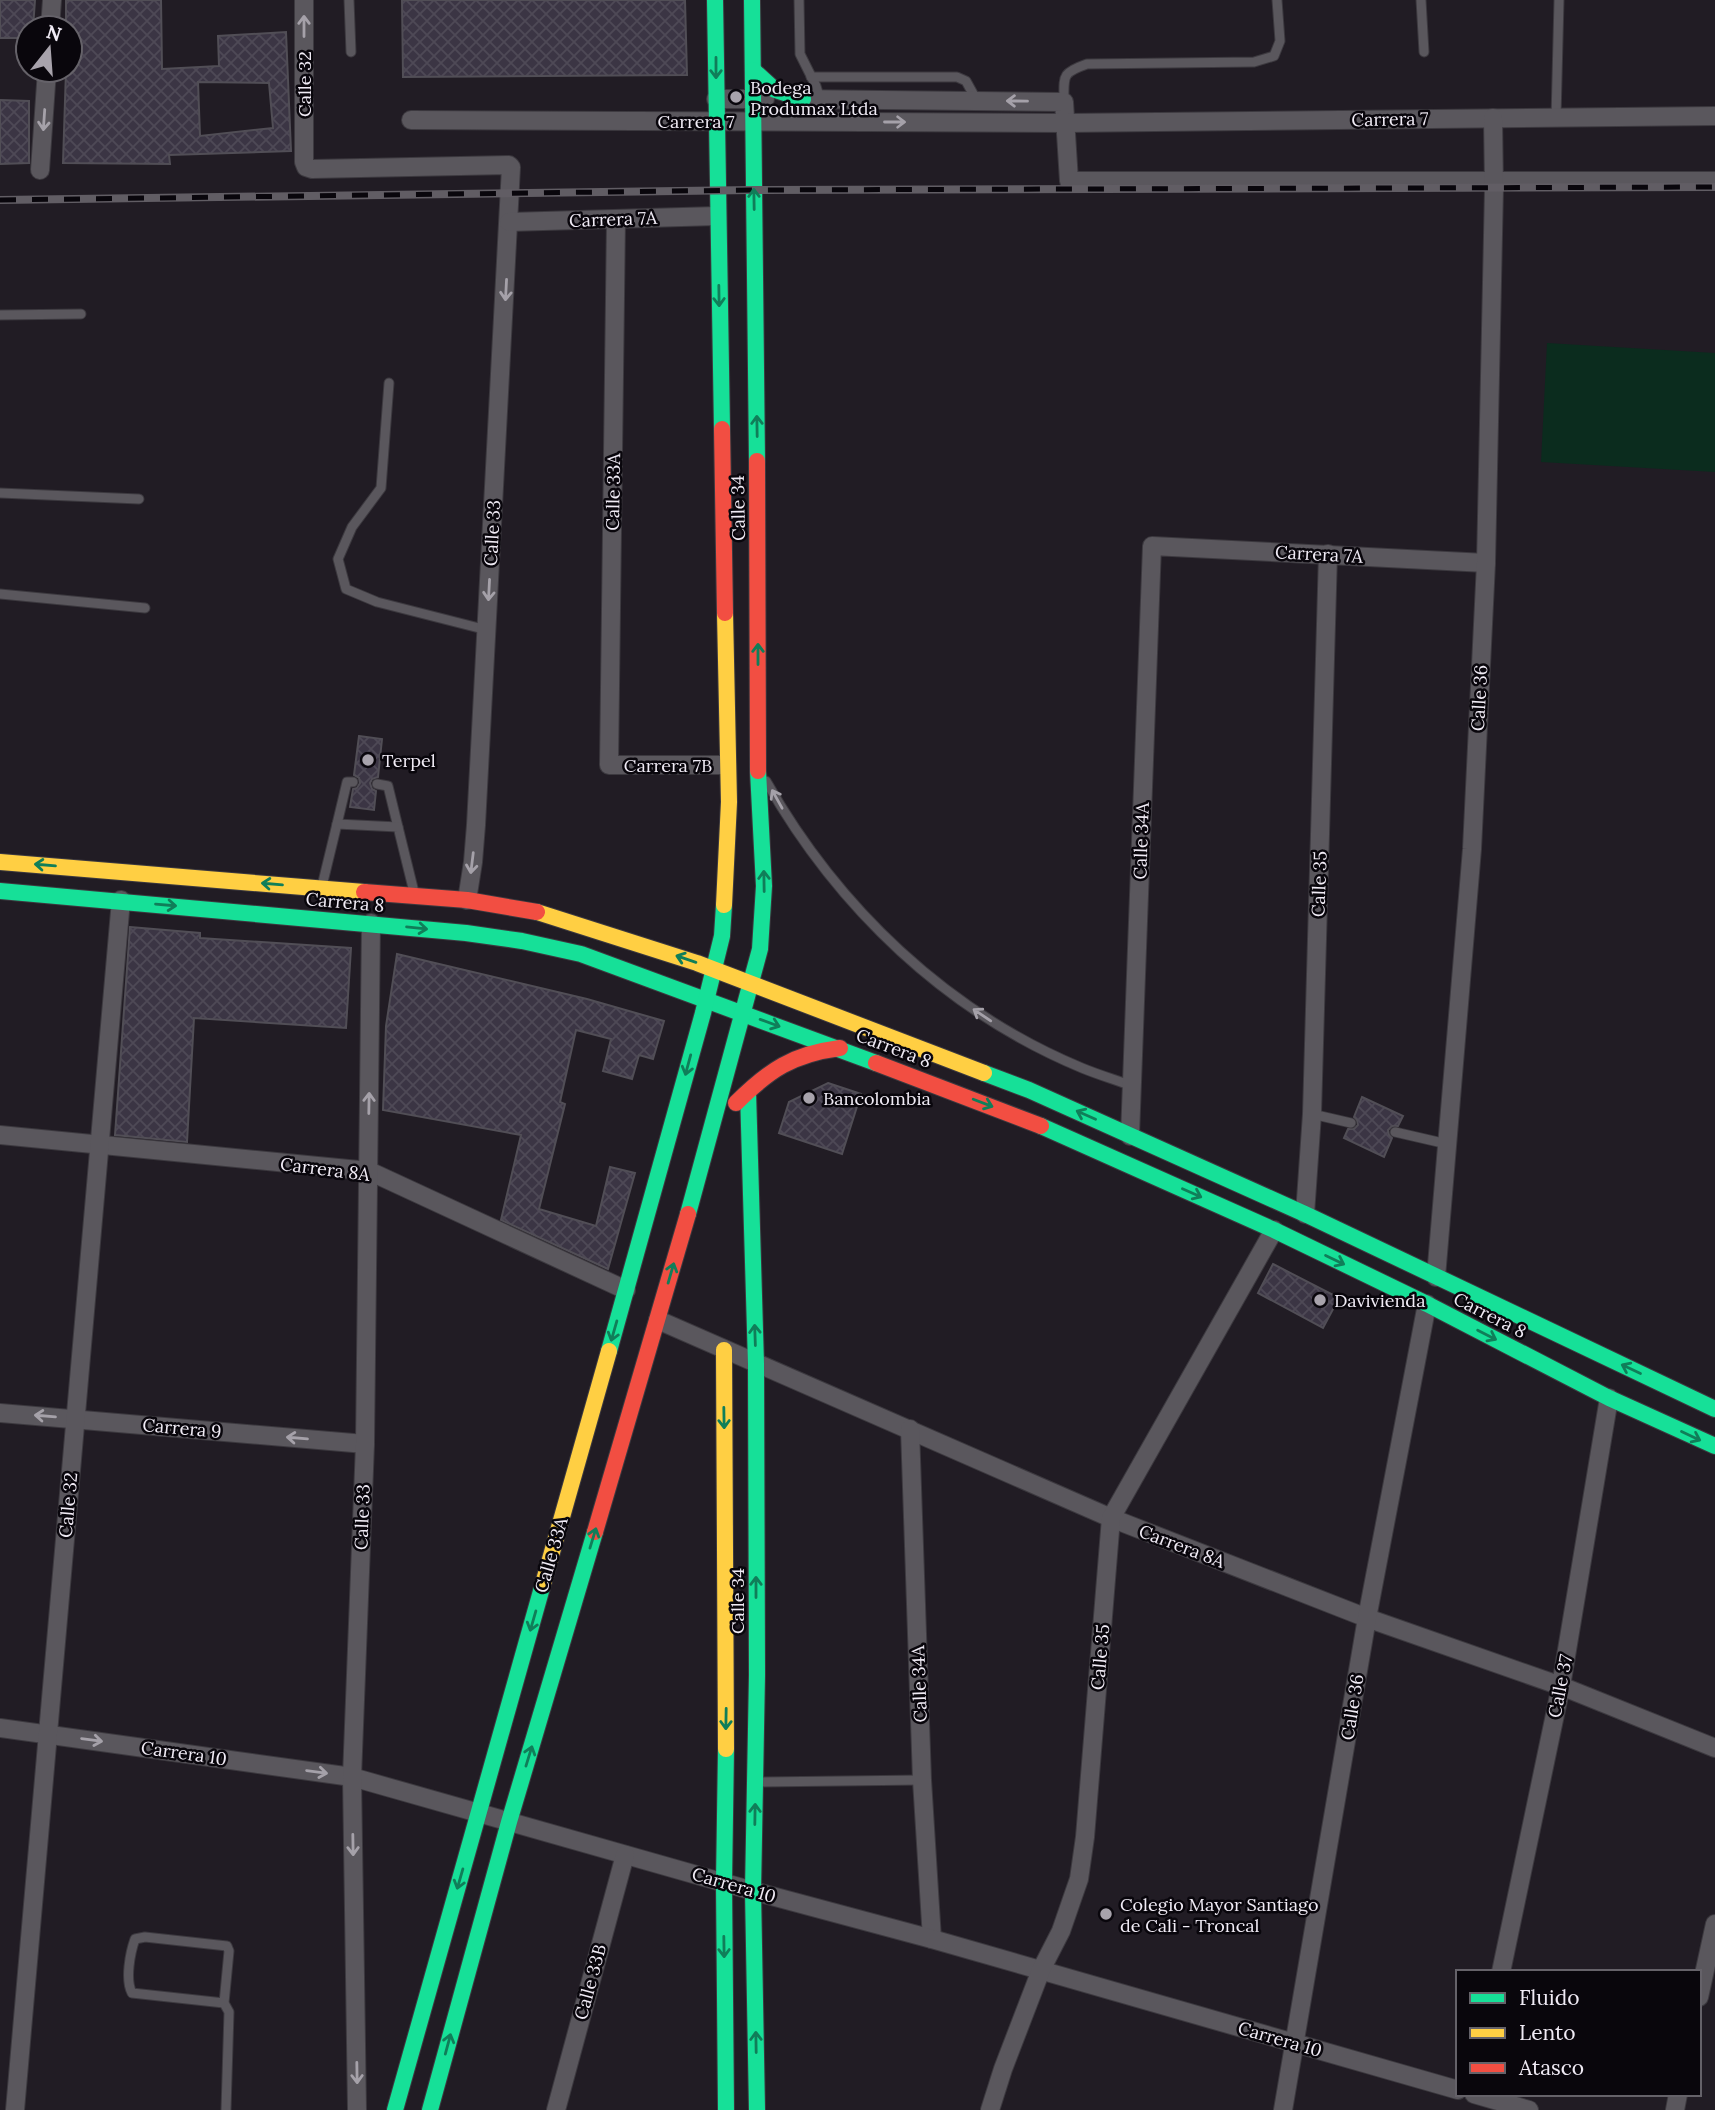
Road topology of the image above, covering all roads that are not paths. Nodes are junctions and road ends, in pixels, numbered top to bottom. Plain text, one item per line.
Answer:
1 (304, 0) edge
2 (348, 0) edge
3 (715, 0) edge
4 (752, 0) edge
5 (799, 0) edge
6 (1277, 0) edge
7 (1421, 0) edge
8 (1559, 0) edge
9 (351, 52) dead end
10 (1424, 52) dead end
11 (753, 70) junction
12 (811, 78) junction
13 (46, 84) edge
14 (716, 99) junction
15 (753, 99) junction
16 (812, 99) junction
17 (977, 101) junction
18 (1064, 102) junction
19 (1715, 116) edge
20 (1493, 118) junction
21 (1556, 118) junction
22 (411, 120) dead end
23 (716, 121) junction
24 (753, 121) junction
25 (1065, 122) junction
26 (511, 165) joint
27 (40, 170) dead end
28 (1715, 181) edge
29 (1493, 182) junction
30 (717, 216) junction
31 (616, 219) junction
32 (509, 222) junction
33 (81, 314) dead end
34 (0, 315) edge
35 (389, 383) dead end
36 (0, 493) edge
37 (139, 499) dead end
38 (1152, 546) joint
39 (741, 550) junction
40 (1328, 554) junction
41 (1486, 563) junction
42 (0, 594) edge
43 (145, 608) dead end
44 (487, 630) junction
45 (609, 765) joint
46 (727, 765) junction
47 (758, 766) junction
48 (353, 782) dead end
49 (377, 784) dead end
50 (337, 824) junction
51 (398, 827) junction
52 (0, 862) edge
53 (321, 888) junction
54 (0, 891) edge
55 (415, 897) junction
56 (121, 900) junction
57 (467, 900) junction
58 (371, 923) junction
59 (714, 970) junction
60 (750, 983) junction
61 (706, 999) junction
62 (736, 1011) junction
63 (840, 1048) junction
64 (1132, 1086) junction
65 (748, 1091) junction
66 (1312, 1114) junction
67 (1351, 1123) dead end
68 (1395, 1132) dead end
69 (0, 1135) edge
70 (1130, 1136) junction
71 (1447, 1143) junction
72 (707, 1144) junction
73 (98, 1145) junction
74 (369, 1171) junction
75 (1305, 1214) junction
76 (1274, 1230) junction
77 (683, 1232) junction
78 (1436, 1277) junction
79 (626, 1290) junction
80 (1427, 1304) junction
81 (658, 1320) junction
82 (724, 1350) junction
83 (756, 1364) junction
84 (1609, 1398) junction
85 (1715, 1409) edge
86 (0, 1413) edge
87 (76, 1419) junction
88 (910, 1429) junction
89 (365, 1444) junction
90 (1715, 1446) edge
91 (1111, 1518) junction
92 (1367, 1618) junction
93 (727, 1674) junction
94 (757, 1675) junction
95 (1561, 1686) junction
96 (0, 1728) edge
97 (49, 1734) junction
98 (1715, 1748) edge
99 (352, 1777) junction
100 (922, 1780) junction
101 (756, 1782) junction
102 (479, 1813) junction
103 (509, 1822) junction
104 (625, 1855) junction
105 (724, 1882) junction
106 (753, 1891) junction
107 (1715, 1924) edge
108 (932, 1939) junction
109 (1041, 1970) junction
110 (1501, 1970) edge
111 (1701, 1988) edge
112 (223, 2003) junction
113 (1296, 2043) junction
114 (1456, 2089) edge
115 (1482, 2096) edge
116 (15, 2110) edge
117 (226, 2110) edge
118 (357, 2110) edge
119 (395, 2110) edge
120 (430, 2110) edge
121 (556, 2110) edge
122 (726, 2110) edge
123 (757, 2110) edge
124 (990, 2110) edge
125 (1283, 2110) edge
126 (1528, 2110) edge

26 -> 1 street, Calle 32
2 - 9 lane
3 -> 14 main road, Calle 34
4 - 11 main road, Calle 34
5 - 12 lane
6 - 18 lane
7 - 10 lane
8 - 21 lane
11 - 15 main road, Calle 34
11 - 16 main road
12 - 16 lane
12 - 17 lane
13 -> 27 street
14 - 15 street, Carrera 7
14 - 23 main road, Calle 34
15 - 16 street, Carrera 7
15 - 24 main road, Calle 34
16 - 17 street, Carrera 7
18 -> 17 street, Carrera 7
18 - 25 street
19 - 21 street, Carrera 7
20 - 21 street, Carrera 7
20 - 25 street, Carrera 7
20 - 29 street, Calle 36
22 - 23 street, Carrera 7
23 - 24 street, Carrera 7
23 - 30 main road, Calle 34
24 -> 25 street, Carrera 7
39 -> 24 main road, Calle 34
25 - 29 street
26 - 32 street, Calle 33
28 - 29 street
29 - 41 street, Calle 36
30 - 31 street, Carrera 7A
30 -> 39 main road, Calle 34
31 - 32 street, Carrera 7A
31 - 45 street, Calle 33A
32 -> 44 street, Calle 33
33 - 34 lane
35 - 44 lane
36 - 37 lane
38 - 40 street, Carrera 7A
38 - 64 street, Calle 34A
39 - 46 main road, Calle 34
47 -> 39 main road, Calle 34
40 - 41 street, Carrera 7A
40 - 66 street, Calle 35
41 - 71 street, Calle 36
42 - 43 lane
44 -> 57 street, Calle 33
45 - 46 street, Carrera 7B
46 - 59 main road, Calle 34
60 -> 47 main road, Calle 34
64 -> 47 lane
48 - 50 lane
49 - 51 lane
50 - 51 lane
50 - 53 lane
51 - 55 lane
53 -> 52 main road, Carrera 8
53 - 55 main road, Carrera 8
54 - 56 main road, Carrera 8
55 - 57 main road, Carrera 8
56 -> 58 main road, Carrera 8
56 - 73 street, Calle 32
59 -> 57 main road, Carrera 8
58 -> 61 main road, Carrera 8
74 -> 58 street, Calle 33
59 - 60 main road, Carrera 8
59 - 61 main road, Calle 34
59 - 62 main road
60 - 62 main road, Calle 34
70 -> 60 main road, Carrera 8
61 - 62 main road, Carrera 8
61 -> 79 main road, Calle 33A
62 -> 63 main road, Carrera 8
62 - 72 main road, Calle 33A
62 - 77 main road
63 - 65 main road
63 -> 76 main road, Carrera 8
64 - 70 street, Calle 34A
65 - 72 main road
83 -> 65 main road, Calle 34
66 - 67 lane
66 - 75 street, Calle 35
68 - 71 lane
69 - 73 street, Carrera 8A
70 - 75 main road, Carrera 8
71 - 78 street, Calle 36
72 - 77 main road, Calle 33A
73 - 74 street, Carrera 8A
73 - 87 street, Calle 32
74 - 79 street, Carrera 8A
74 - 89 street, Calle 33
75 - 78 main road, Carrera 8
76 -> 80 main road, Carrera 8
76 - 91 street, Calle 35
81 -> 77 main road, Calle 33A
85 -> 78 main road, Carrera 8
79 -> 102 main road, Calle 33A
80 -> 84 main road, Carrera 8
80 - 92 street, Calle 36
81 - 82 street, Carrera 8A
103 -> 81 main road, Calle 33A
82 - 83 street, Carrera 8A
82 -> 93 main road, Calle 34
83 - 88 street, Carrera 8A
94 -> 83 main road, Calle 34
84 -> 90 main road, Carrera 8
84 - 95 street, Calle 37
87 -> 86 street, Carrera 9
89 -> 87 street, Carrera 9
87 - 97 street, Calle 32
88 - 91 street, Carrera 8A
88 - 100 street, Calle 34A
89 - 99 street, Calle 33
91 - 92 street, Carrera 8A
91 - 109 street, Calle 35
92 - 95 street, Carrera 8A
92 - 113 street, Calle 36
93 - 94 main road
93 -> 105 main road, Calle 34
94 - 101 main road, Calle 34
95 - 98 street, Carrera 8A
95 - 110 street, Calle 37
96 - 97 street, Carrera 10
97 -> 99 street, Carrera 10
97 - 116 street, Calle 32
99 - 102 street, Carrera 10
99 -> 118 street, Calle 33
100 - 101 lane
100 - 108 street, Calle 34A
106 -> 101 main road, Calle 34
102 - 103 street, Carrera 10
102 -> 119 main road, Calle 33A
103 - 104 street, Carrera 10
120 -> 103 main road, Calle 33A
104 - 105 street, Carrera 10
104 - 121 street, Calle 33B
105 - 106 street, Carrera 10
105 -> 122 main road, Calle 34
106 - 108 street, Carrera 10
123 -> 106 main road, Calle 34
107 - 111 street
108 - 109 street, Carrera 10
109 - 113 street, Carrera 10
109 - 124 street, Calle 35
112 - 112 lane
112 - 117 lane
113 - 114 street, Carrera 10
113 - 125 street, Calle 36
115 - 126 street

